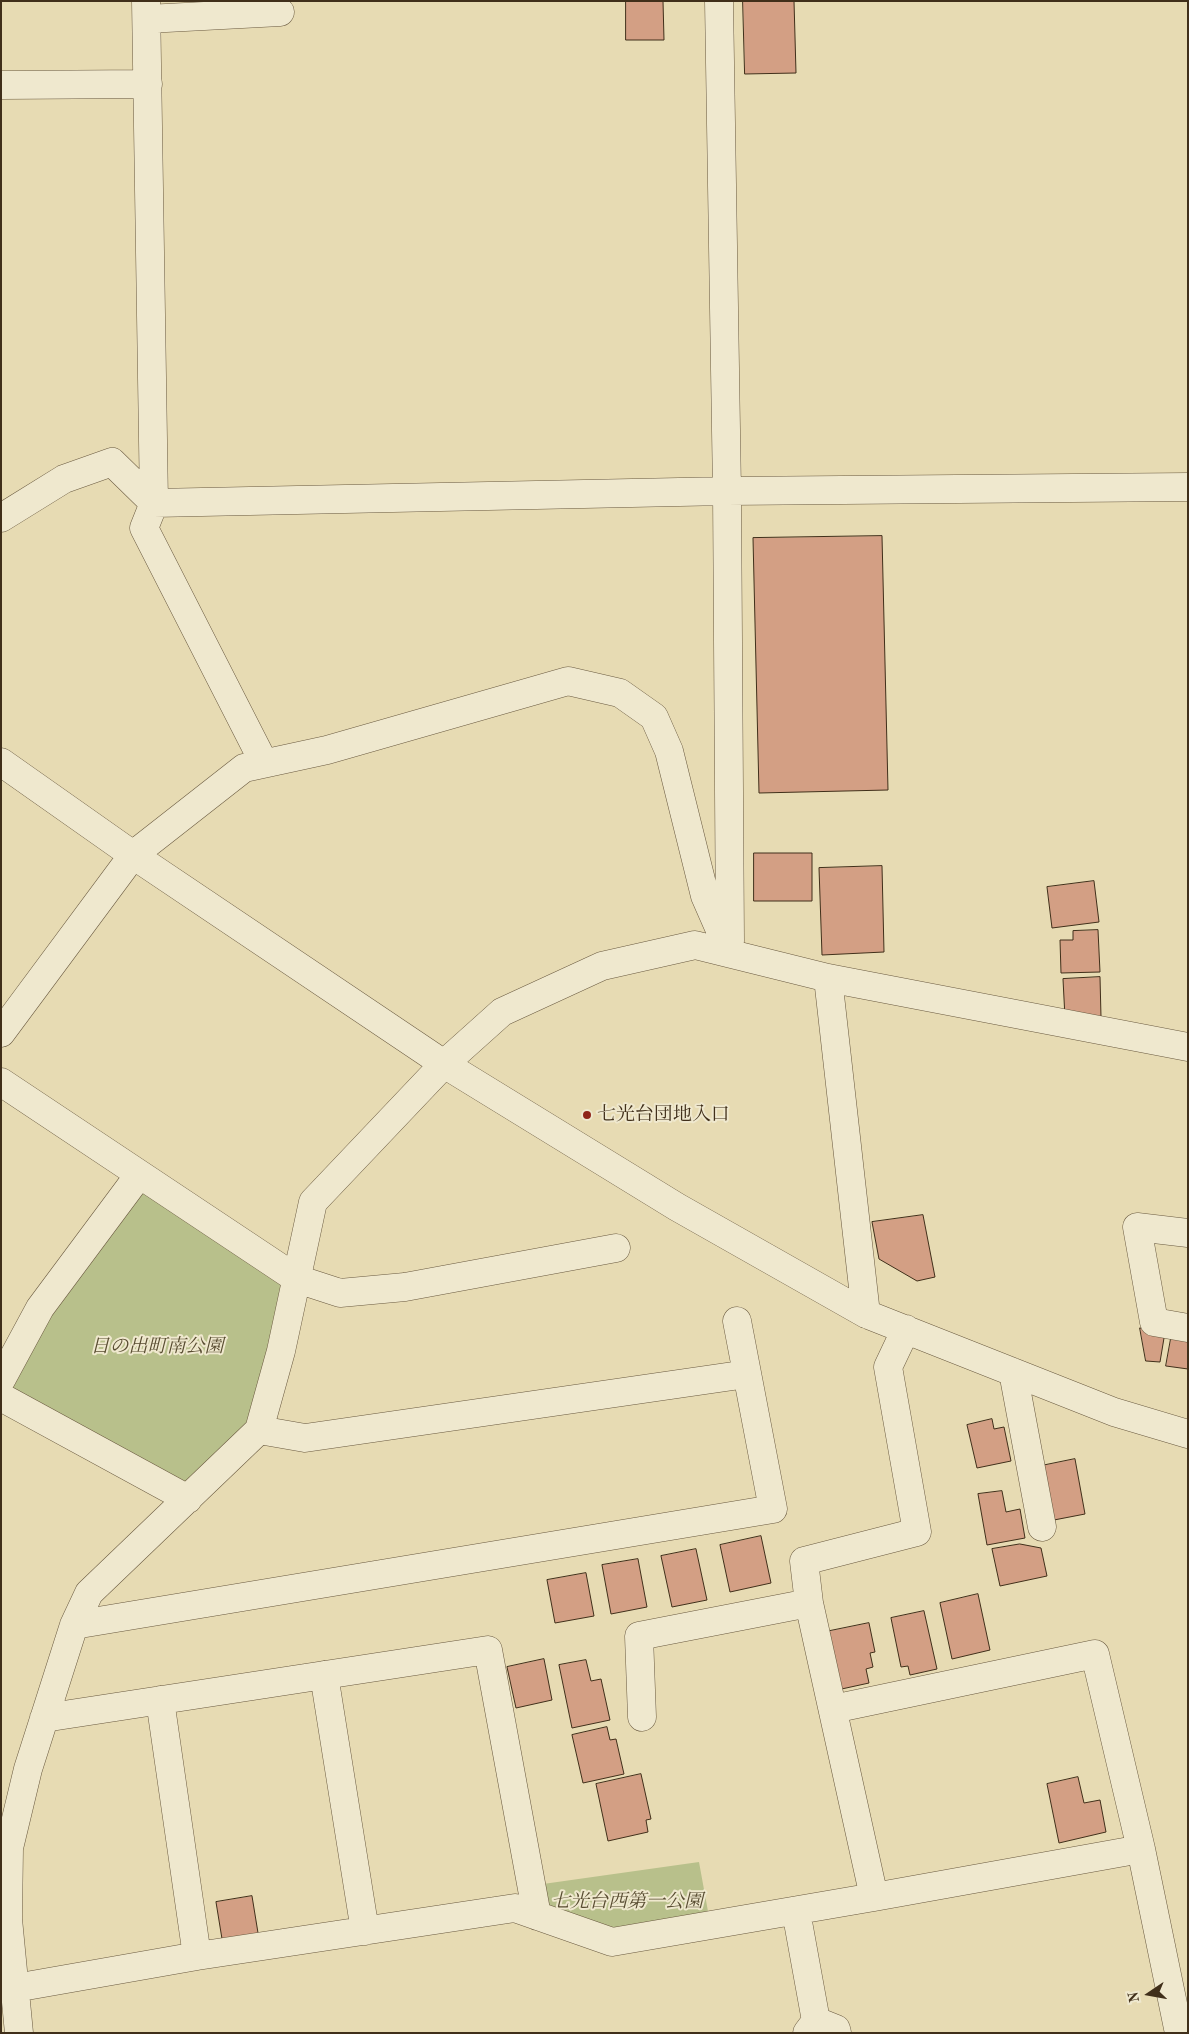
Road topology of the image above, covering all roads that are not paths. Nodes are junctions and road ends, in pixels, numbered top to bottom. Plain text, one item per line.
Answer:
1 (719, 1) edge
2 (147, 10) edge
3 (280, 12) dead end
4 (148, 84) junction
5 (1, 85) edge
6 (1188, 487) edge
7 (727, 492) junction
8 (154, 503) junction
9 (1, 518) edge
10 (1, 762) edge
11 (264, 763) junction
12 (133, 855) junction
13 (730, 952) junction
14 (828, 978) junction
15 (1, 1033) edge
16 (1188, 1047) edge
17 (444, 1064) junction
18 (1, 1082) edge
19 (139, 1175) junction
20 (1188, 1233) edge
21 (616, 1248) dead end
22 (296, 1279) junction
23 (866, 1314) junction
24 (737, 1321) dead end
25 (1188, 1328) edge
26 (906, 1329) junction
27 (1013, 1372) junction
28 (747, 1374) junction
29 (1, 1380) edge
30 (1, 1398) edge
31 (259, 1430) junction
32 (1188, 1434) edge
33 (188, 1499) junction
34 (1042, 1527) dead end
35 (809, 1603) junction
36 (74, 1625) junction
37 (324, 1675) junction
38 (160, 1700) junction
39 (833, 1709) junction
40 (642, 1716) dead end
41 (44, 1718) junction
42 (1141, 1848) junction
43 (874, 1897) junction
44 (796, 1911) junction
45 (537, 1916) junction
46 (365, 1931) junction
47 (197, 1956) junction
48 (15, 1988) junction
49 (820, 2029) edge
50 (19, 2033) edge
51 (1179, 2033) edge

1 - 7 street
2 - 3 street
2 - 4 street
4 - 5 street
4 - 8 street
6 - 7 street
7 - 8 street
7 - 13 street
8 - 9 street
8 - 11 street
10 - 12 street
11 - 12 street
11 - 13 street
12 - 15 street
12 - 17 street
13 - 14 street
13 - 17 street
14 - 16 street
14 - 23 street
17 - 22 street
17 - 23 street
18 - 19 street
19 - 22 street
19 - 29 street
20 - 25 street
21 - 22 street
22 - 31 street
23 - 26 street
24 - 28 street
26 - 27 street
26 - 35 street
27 - 32 street
27 - 34 street
28 - 31 street
28 - 36 street
30 - 33 street
31 - 33 street
33 - 36 street
35 - 39 street
35 - 40 street
36 - 41 street
37 - 38 street
37 - 45 street
37 - 46 street
38 - 41 street
38 - 47 street
39 - 42 street
39 - 43 street
41 - 48 street
42 - 43 street
42 - 51 street
43 - 44 street
44 - 45 street
44 - 49 street
45 - 46 street
46 - 47 street
47 - 48 street
48 - 50 street

